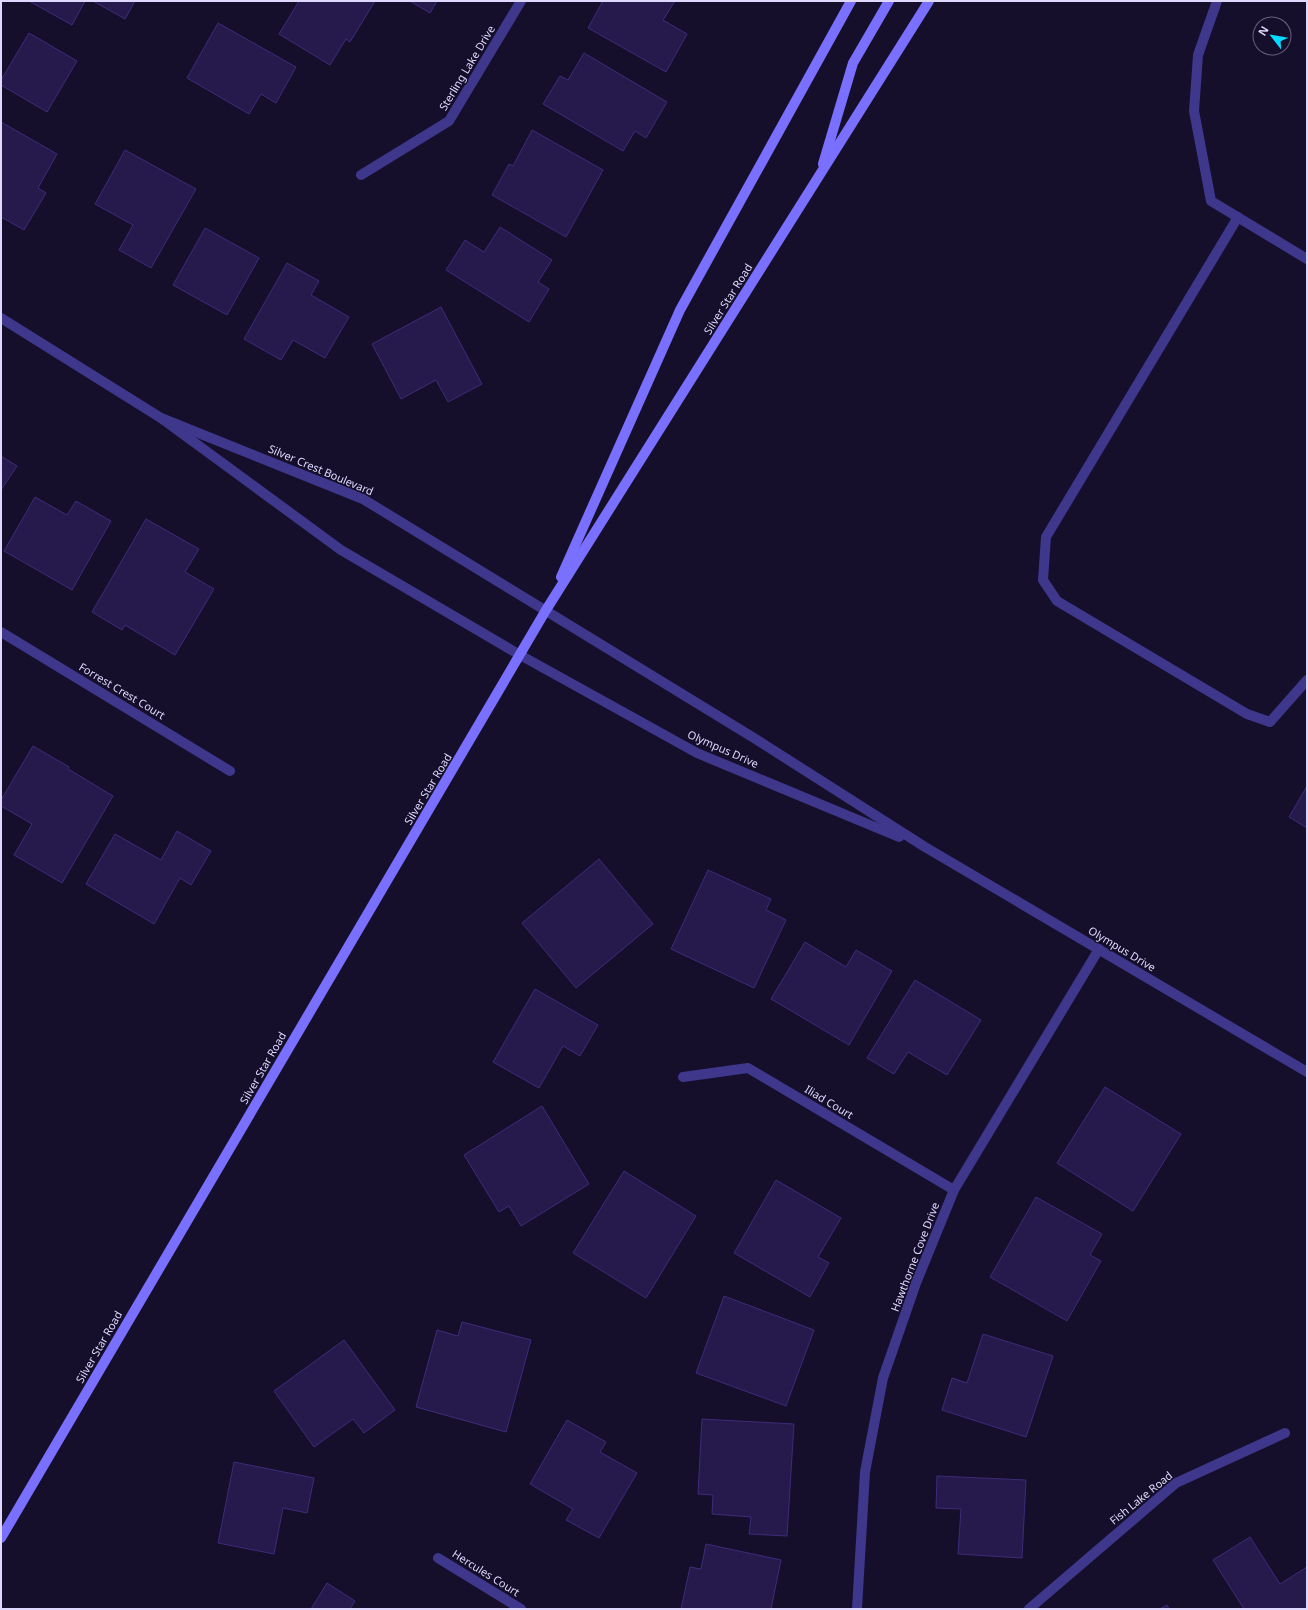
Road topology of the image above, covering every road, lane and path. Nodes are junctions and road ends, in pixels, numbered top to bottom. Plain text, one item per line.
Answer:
1 (521, 1) edge
2 (851, 1) edge
3 (889, 1) edge
4 (929, 1) edge
5 (1218, 1) edge
6 (360, 175) dead end
7 (820, 176) junction
8 (1238, 217) junction
9 (1307, 259) edge
10 (1, 318) edge
11 (161, 418) junction
12 (546, 610) junction
13 (1, 632) edge
14 (520, 655) junction
15 (1307, 680) edge
16 (230, 771) dead end
17 (924, 847) junction
18 (1099, 949) junction
19 (1307, 1072) edge
20 (683, 1077) dead end
21 (954, 1190) junction
22 (1285, 1433) dead end
23 (1, 1538) edge
24 (438, 1558) dead end
25 (521, 1609) edge
26 (857, 1609) edge
27 (1029, 1609) edge

1 - 6 street, Sterling Lake Drive
2 - 12 main road, Silver Star Road
3 - 7 main road
4 - 7 main road, Silver Star Road
5 - 8 street
7 - 12 main road, Silver Star Road
8 - 9 street
8 - 15 street
10 - 11 street, Silver Crest Boulevard
11 - 12 street, Silver Crest Boulevard
11 - 14 street, Silver Crest Boulevard
12 - 14 main road, Silver Star Road
12 - 17 street, Olympus Drive
13 - 16 street, Forrest Crest Court
14 - 17 street, Olympus Drive
14 - 23 main road, Silver Star Road
17 - 18 street, Olympus Drive
18 - 19 street, Olympus Drive
18 - 21 street, Hawthorne Cove Drive
20 - 21 street, Iliad Court
21 - 26 street, Hawthorne Cove Drive
22 - 27 street, Fish Lake Road
24 - 25 street, Hercules Court

